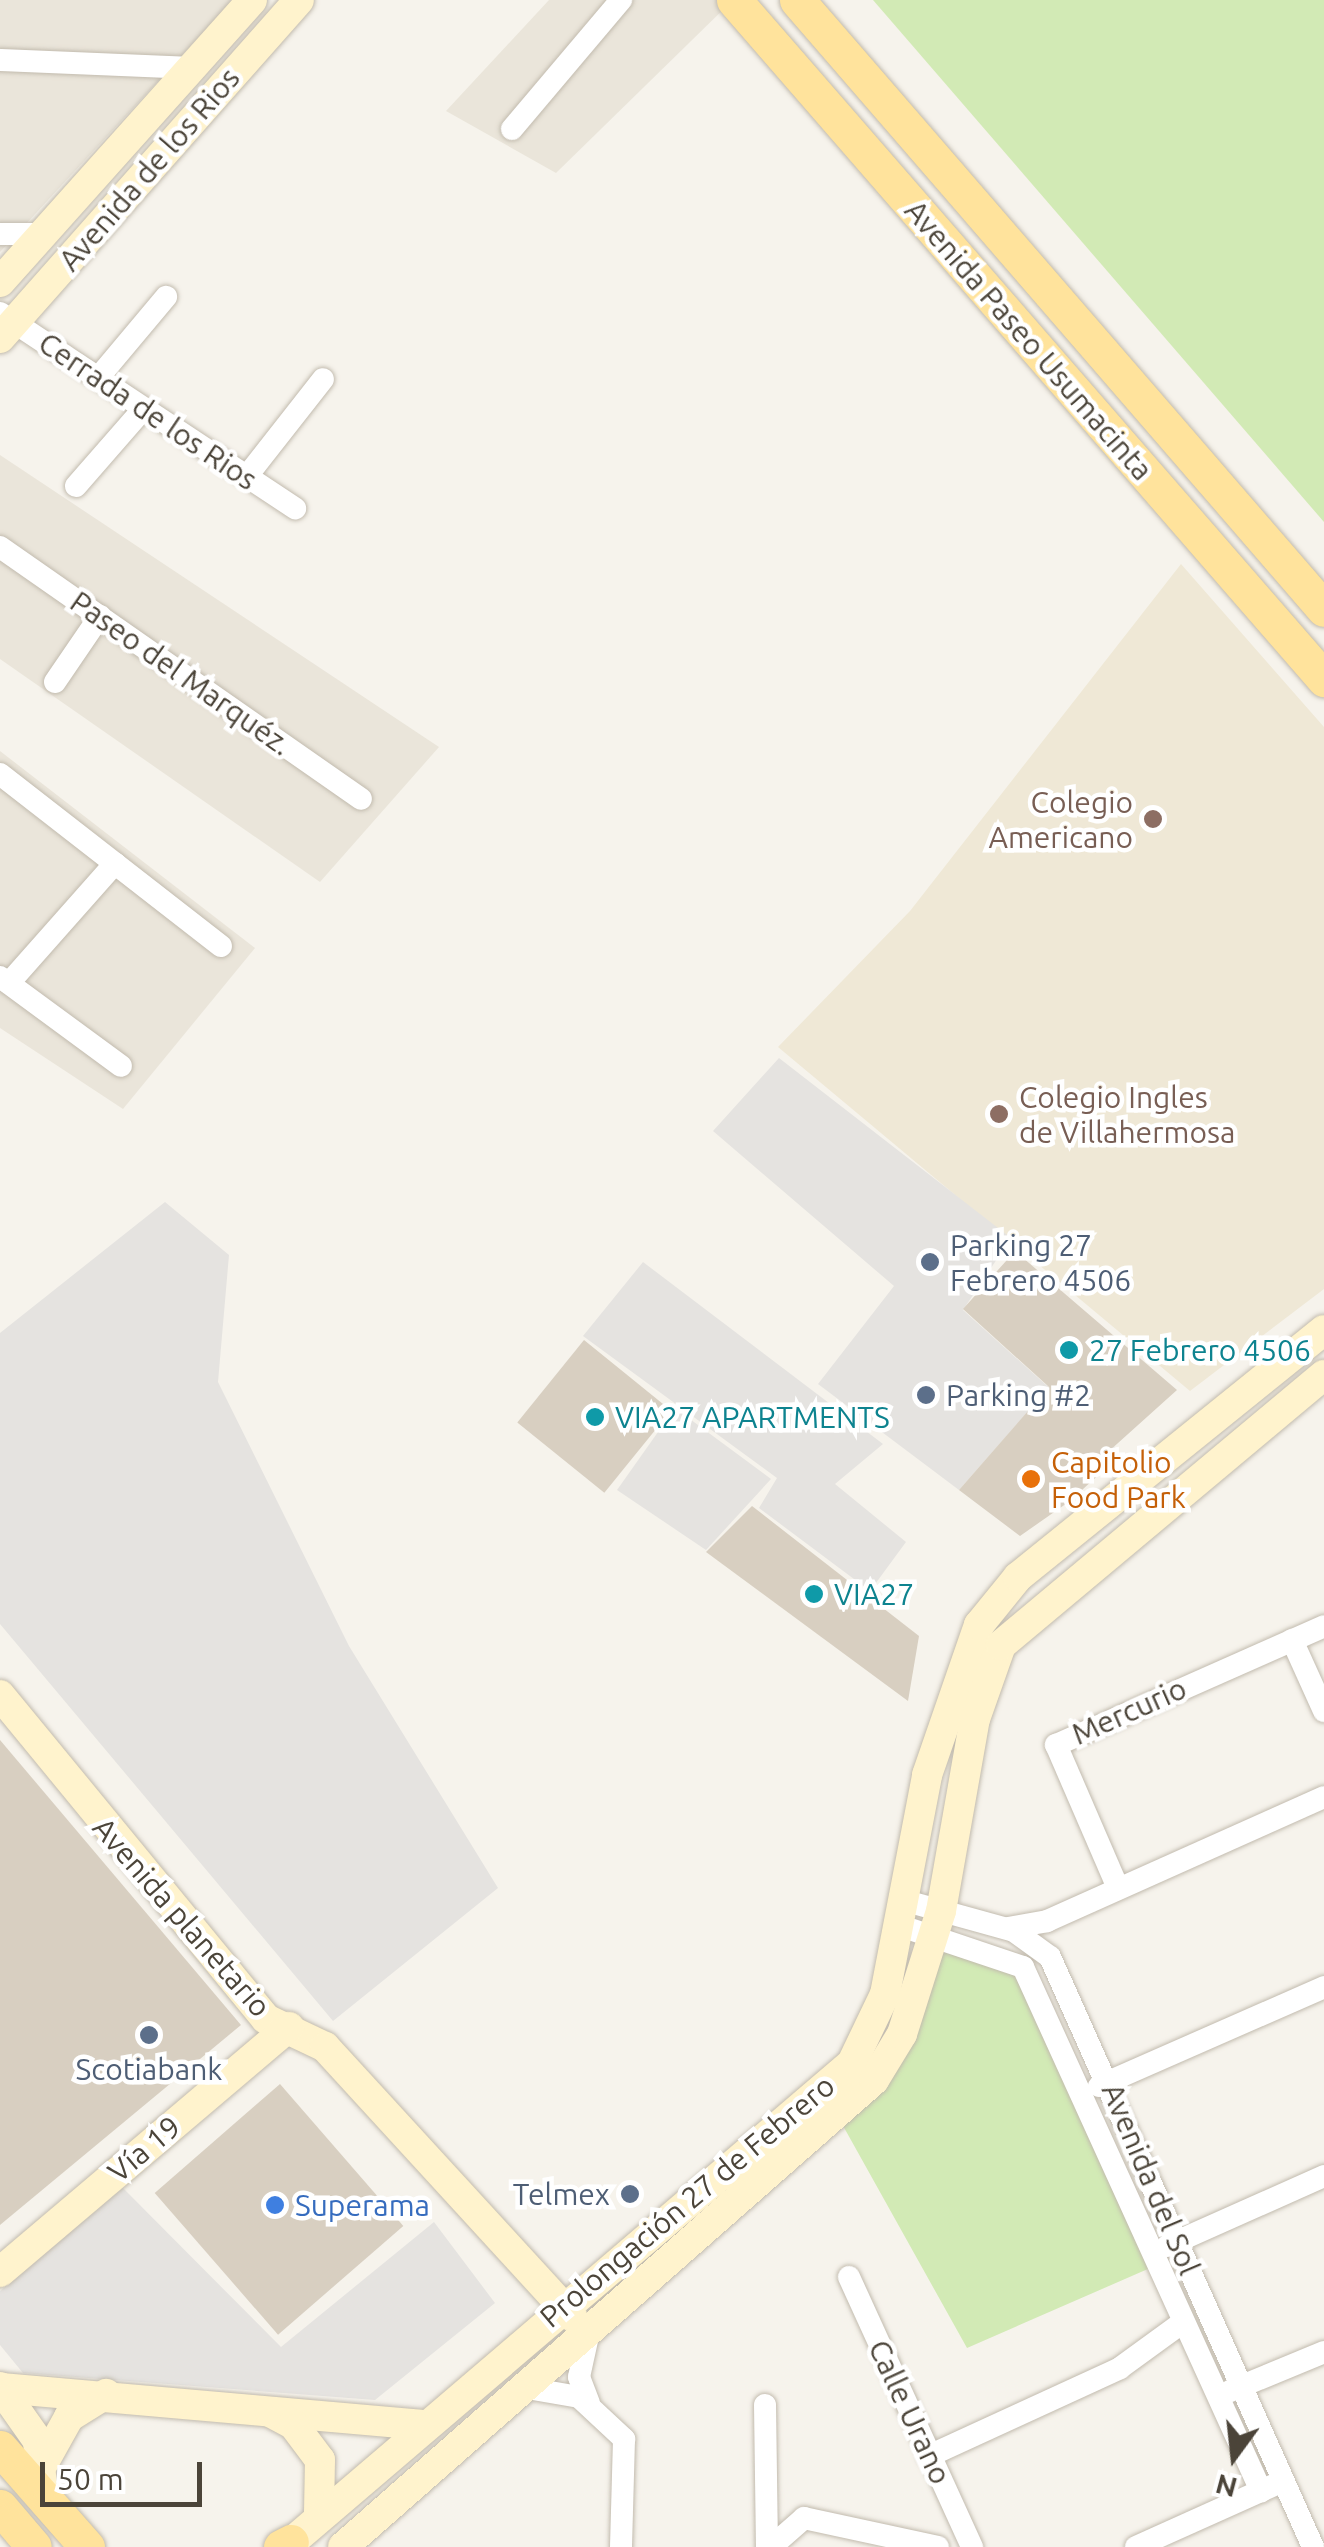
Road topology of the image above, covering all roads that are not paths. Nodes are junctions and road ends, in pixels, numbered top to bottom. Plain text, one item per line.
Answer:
1 (252, 0) edge
2 (299, 0) edge
3 (622, 0) edge
4 (734, 0) edge
5 (797, 0) edge
6 (0, 60) edge
7 (188, 68) junction
8 (512, 129) dead end
9 (0, 234) edge
10 (42, 234) junction
11 (0, 282) edge
12 (166, 297) dead end
13 (5, 324) edge
14 (98, 378) junction
15 (323, 379) dead end
16 (144, 408) junction
17 (247, 476) junction
18 (76, 486) dead end
19 (295, 508) dead end
20 (0, 547) edge
21 (1324, 609) edge
22 (100, 616) junction
23 (1324, 679) edge
24 (55, 682) dead end
25 (0, 774) edge
26 (361, 799) dead end
27 (115, 864) junction
28 (221, 946) dead end
29 (4, 980) edge
30 (122, 1066) dead end
31 (1324, 1330) edge
32 (1324, 1375) edge
33 (1324, 1626) edge
34 (1292, 1640) junction
35 (0, 1694) edge
36 (1324, 1711) edge
37 (1324, 1798) edge
38 (1118, 1888) junction
39 (904, 1913) junction
40 (937, 1923) junction
41 (1040, 1930) junction
42 (1008, 1956) junction
43 (1324, 1987) edge
44 (280, 2025) junction
45 (1110, 2084) junction
46 (1080, 2090) junction
47 (1324, 2176) edge
48 (1178, 2241) junction
49 (0, 2248) edge
50 (1152, 2250) junction
51 (0, 2272) edge
52 (848, 2277) dead end
53 (562, 2304) junction
54 (1183, 2322) junction
55 (588, 2336) junction
56 (1324, 2352) edge
57 (0, 2387) edge
58 (528, 2388) junction
59 (1241, 2388) junction
60 (106, 2394) junction
61 (1217, 2397) junction
62 (588, 2403) junction
63 (765, 2405) dead end
64 (248, 2406) junction
65 (420, 2424) junction
66 (0, 2448) edge
67 (929, 2456) junction
68 (44, 2462) junction
69 (1272, 2486) junction
70 (43, 2498) junction
71 (0, 2508) edge
72 (319, 2514) junction
73 (1314, 2533) edge
74 (286, 2546) edge
75 (34, 2547) edge
76 (87, 2547) edge
77 (343, 2547) edge
78 (621, 2547) edge
79 (769, 2547) edge
80 (938, 2547) edge
81 (972, 2547) edge
82 (1138, 2547) edge

1 - 7 main road, Avenida de los Rios
2 - 13 main road, Avenida de los Rios
3 - 8 street
4 - 23 main road, Avenida Paseo Usumacinta
5 - 21 main road, Avenida Paseo Usumacinta
6 - 7 street
7 - 10 main road, Avenida de los Rios
9 - 10 street
10 - 11 main road, Avenida de los Rios
12 - 14 street
13 - 14 street, Cerrada de los Rios
14 - 16 street, Cerrada de los Rios
15 - 17 street
16 - 17 street, Cerrada de los Rios
16 - 18 street
17 - 19 street, Cerrada de los Rios
20 - 22 street, Paseo del Marquéz.
22 - 24 street
22 - 26 street, Paseo del Marquéz.
25 - 27 street
27 - 28 street
27 - 29 street
29 - 30 street
31 - 39 main road, Prolongación 27 de Febrero
32 - 40 main road, Prolongación 27 de Febrero
33 - 34 street, Mercurio
34 - 36 street
34 - 38 street, Mercurio
35 - 44 main road, Avenida planetario
37 - 38 street
38 - 41 street
39 - 40 street
39 - 53 main road, Prolongación 27 de Febrero
40 - 41 street
40 - 42 street
40 - 55 main road, Prolongación 27 de Febrero
41 - 42 street
41 - 45 street, Avenida del Sol
42 - 46 street, Avenida del Sol
43 - 45 street
44 - 49 main road, Vía 19
44 - 51 main road, Vía 19
44 - 53 main road, Avenida planetario
45 - 46 street
45 - 48 street, Avenida del Sol
46 - 50 street, Avenida del Sol
47 - 48 street
48 - 50 street
48 - 59 street, Avenida del Sol
50 - 54 street, Avenida del Sol
52 - 67 street, Calle Urano
53 - 55 main road, Avenida planetario
53 - 65 main road, Prolongación 27 de Febrero
54 - 61 street, Avenida del Sol
54 - 67 street
55 - 58 main road, Prolongación 27 de Febrero
55 - 62 street
56 - 59 street
57 - 60 main road
57 - 68 main road
58 - 62 street
58 - 77 main road, Prolongación 27 de Febrero
59 - 61 street
59 - 69 street, Avenida del Sol
60 - 64 main road
60 - 68 main road
61 - 69 street, Avenida del Sol
62 - 78 street
63 - 79 street
64 - 65 main road
64 - 72 main road
65 - 72 main road, Prolongación 27 de Febrero
66 - 70 main road
67 - 81 street, Calle Urano
68 - 70 main road
69 - 73 street, Avenida del Sol
69 - 82 street
70 - 76 main road
71 - 75 main road
72 - 74 main road, Prolongación 27 de Febrero
79 - 80 street

